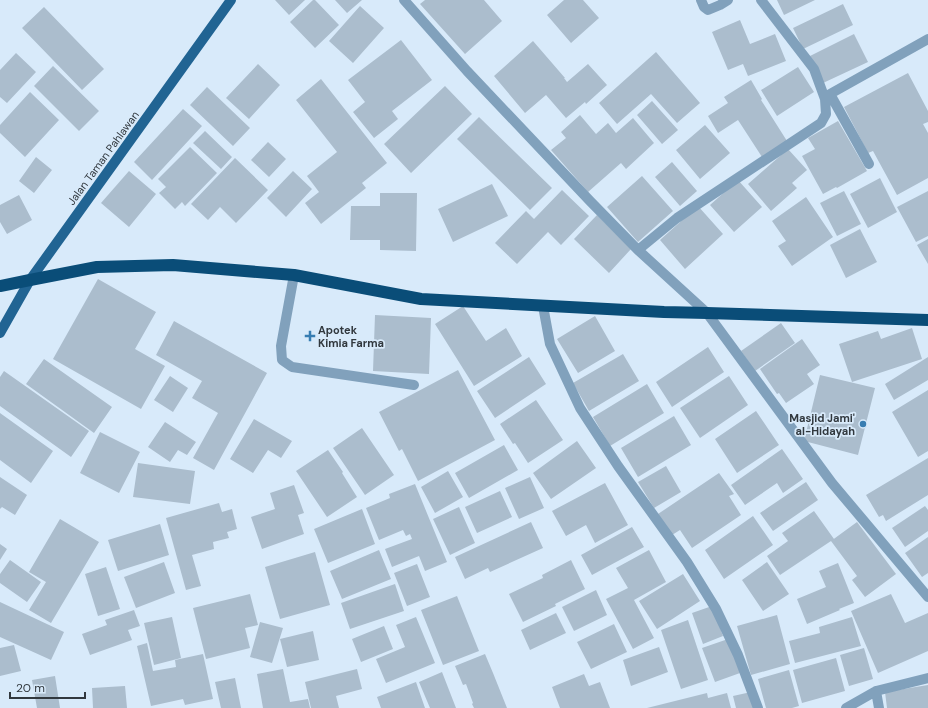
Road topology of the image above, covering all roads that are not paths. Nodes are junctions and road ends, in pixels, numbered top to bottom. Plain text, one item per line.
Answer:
1 (231, 0) edge
2 (404, 0) edge
3 (701, 0) edge
4 (728, 0) edge
5 (760, 0) edge
6 (928, 39) edge
7 (828, 96) junction
8 (869, 164) dead end
9 (638, 250) junction
10 (294, 275) junction
11 (30, 280) junction
12 (0, 286) edge
13 (543, 306) junction
14 (707, 313) junction
15 (928, 320) edge
16 (0, 333) edge
17 (414, 385) dead end
18 (928, 597) edge
19 (928, 678) edge
20 (876, 692) junction
21 (758, 708) edge
22 (846, 708) edge
23 (879, 708) edge

1 - 11 main road, Jalan Taman Pahlawan
2 - 9 street
3 - 4 street
5 - 7 street
6 - 7 street
7 - 8 street
7 - 9 street
9 - 14 street
10 - 11 highway
10 - 13 highway
10 - 17 street
11 - 12 highway
11 - 16 main road, Jalan Taman Pahlawan
13 - 14 highway
13 - 21 street
14 - 15 highway
14 - 18 street
19 - 20 street
20 - 22 street
20 - 23 street

